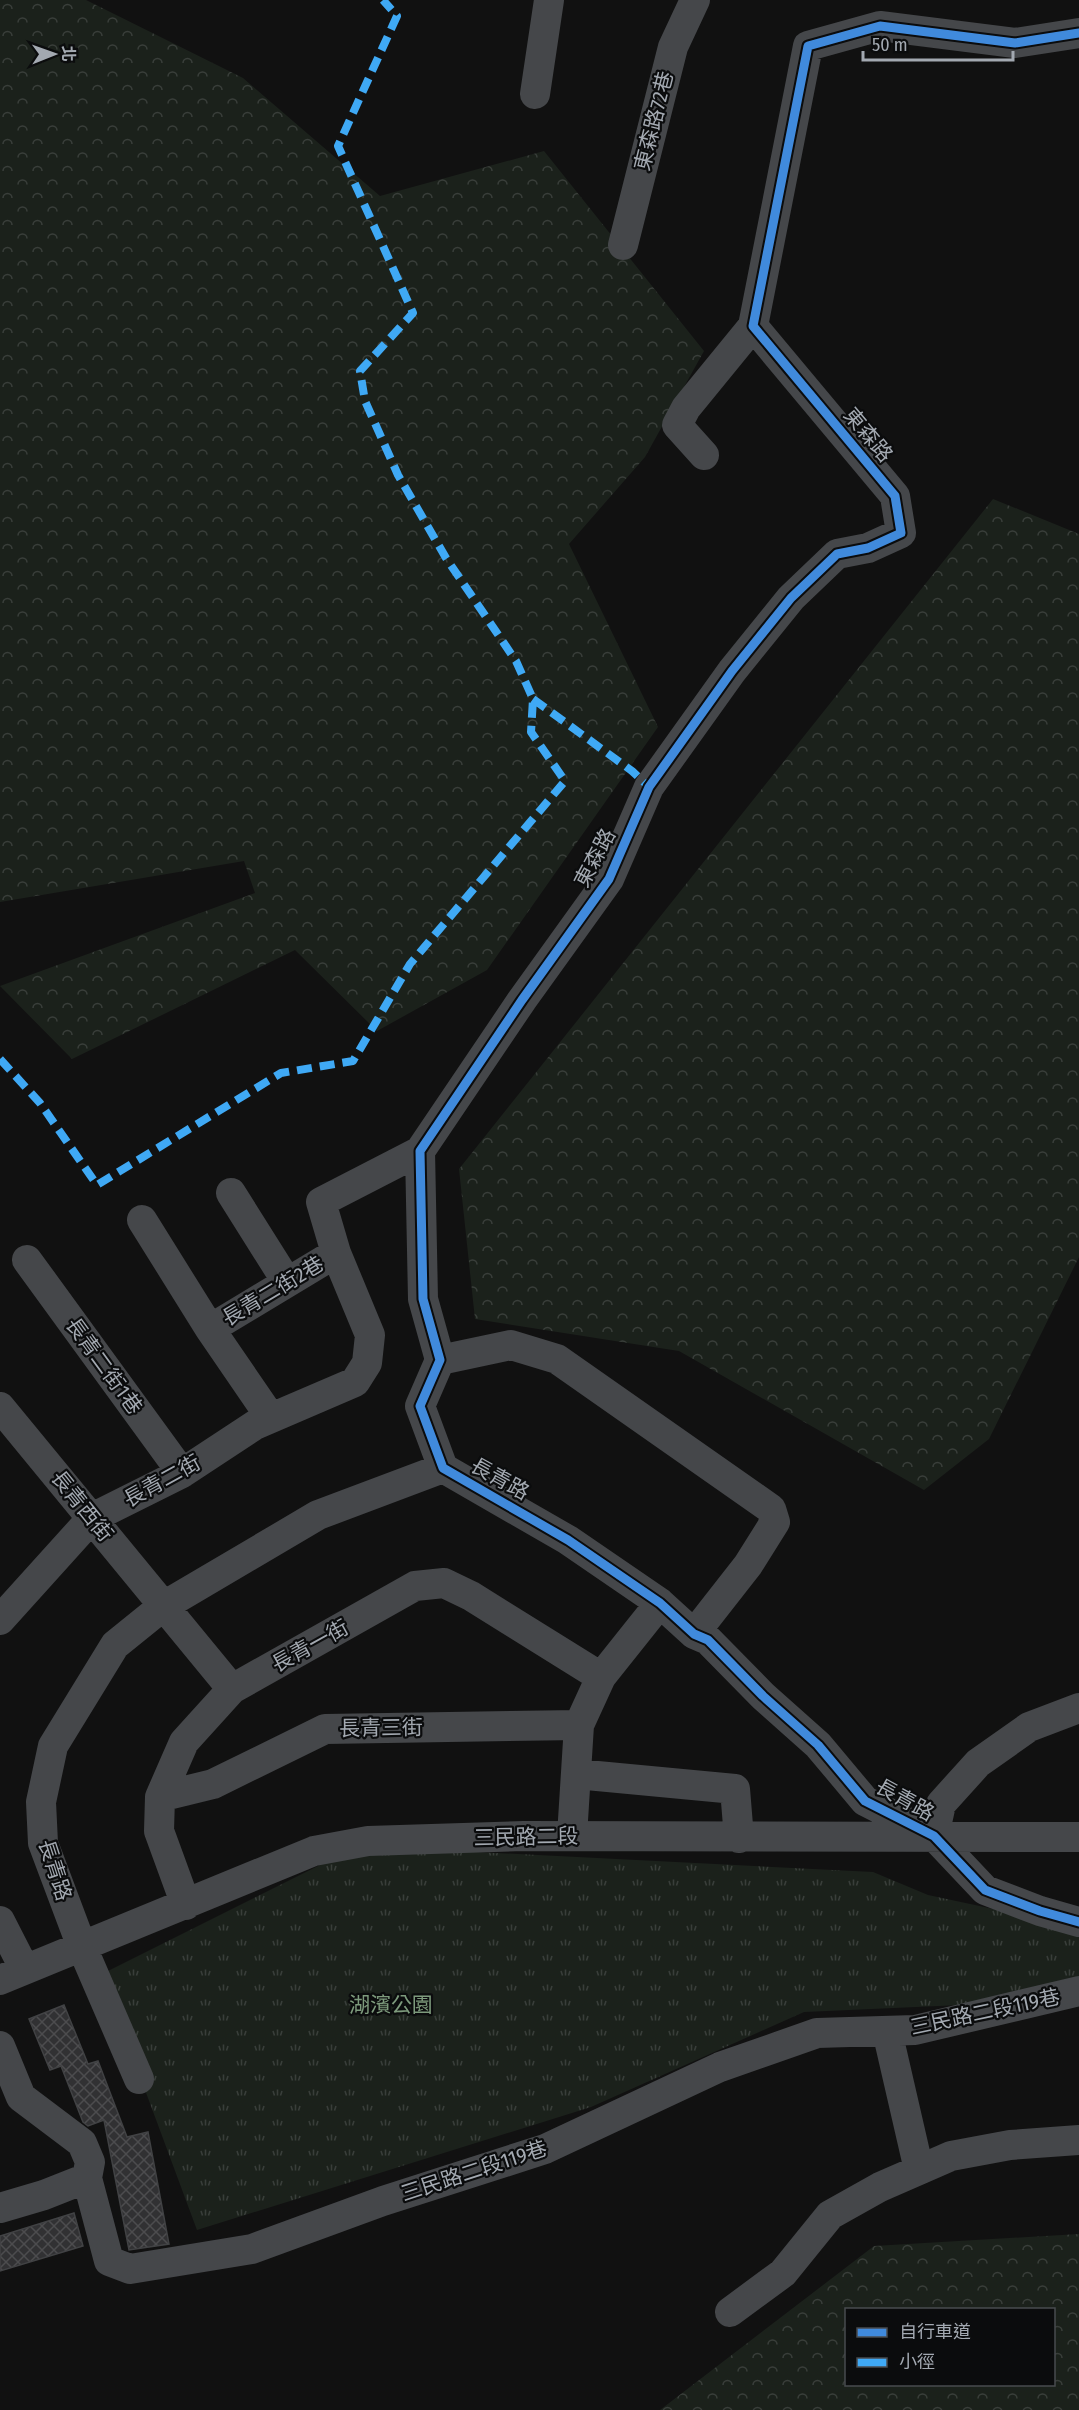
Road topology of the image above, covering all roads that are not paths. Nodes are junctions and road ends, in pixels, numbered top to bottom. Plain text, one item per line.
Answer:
1 (549, 0) edge
2 (695, 0) edge
3 (1079, 33) edge
4 (535, 93) dead end
5 (623, 245) dead end
6 (753, 326) junction
7 (704, 455) dead end
8 (420, 1151) junction
9 (231, 1193) dead end
10 (142, 1220) dead end
11 (336, 1253) junction
12 (27, 1260) dead end
13 (287, 1282) junction
14 (210, 1329) junction
15 (440, 1360) junction
16 (0, 1407) edge
17 (271, 1418) junction
18 (443, 1468) junction
19 (182, 1473) junction
20 (92, 1518) junction
21 (660, 1603) junction
22 (162, 1607) junction
23 (0, 1620) edge
24 (694, 1634) junction
25 (601, 1677) junction
26 (231, 1689) junction
27 (1079, 1708) edge
28 (579, 1725) junction
29 (576, 1774) junction
30 (160, 1797) junction
31 (572, 1836) junction
32 (934, 1836) junction
33 (1079, 1837) edge
34 (740, 1838) junction
35 (186, 1905) junction
36 (0, 1921) edge
37 (1079, 1922) edge
38 (82, 1947) junction
39 (12, 1974) edge
40 (1079, 1991) edge
41 (887, 2031) junction
42 (0, 2046) edge
43 (139, 2079) dead end
44 (1079, 2140) edge
45 (919, 2170) junction
46 (87, 2178) junction
47 (0, 2208) edge
48 (730, 2312) dead end

1 - 4 street
2 - 5 street, 東森路72巷
3 - 6 street
6 - 7 street
6 - 8 street, 東森路
8 - 11 street
8 - 15 street
9 - 13 street
10 - 14 street, 長青二街2巷
11 - 13 street, 長青二街2巷
11 - 17 street, 長青二街
12 - 19 street, 長青二街1巷
13 - 14 street, 長青二街2巷
14 - 17 street, 長青二街2巷
15 - 18 street, 長青路
15 - 24 street
16 - 20 street, 長青西街
17 - 19 street, 長青二街
18 - 21 street, 長青路
18 - 22 street, 長青路
19 - 20 street, 長青二街
20 - 22 street, 長青西街
20 - 23 street, 長青二街
21 - 24 street, 長青路
21 - 25 street
22 - 26 street, 長青西街
22 - 38 street, 長青路
24 - 32 street, 長青路
25 - 26 street, 長青一街
25 - 28 street
26 - 30 street, 長青一街
27 - 32 street
28 - 29 street
28 - 30 street, 長青三街
29 - 31 street
29 - 34 street
30 - 35 street, 長青一街
31 - 34 street, 三民路二段
31 - 35 street, 三民路二段
32 - 33 street, 三民路二段
32 - 34 street, 三民路二段
32 - 37 street
35 - 38 street, 三民路二段
36 - 39 street
38 - 39 street, 三民路二段
38 - 43 street, 長青路
40 - 41 street, 三民路二段119巷
41 - 45 street
41 - 46 street, 三民路二段119巷
42 - 46 street, 三民路二段119巷
44 - 45 street
45 - 48 street
46 - 47 street

